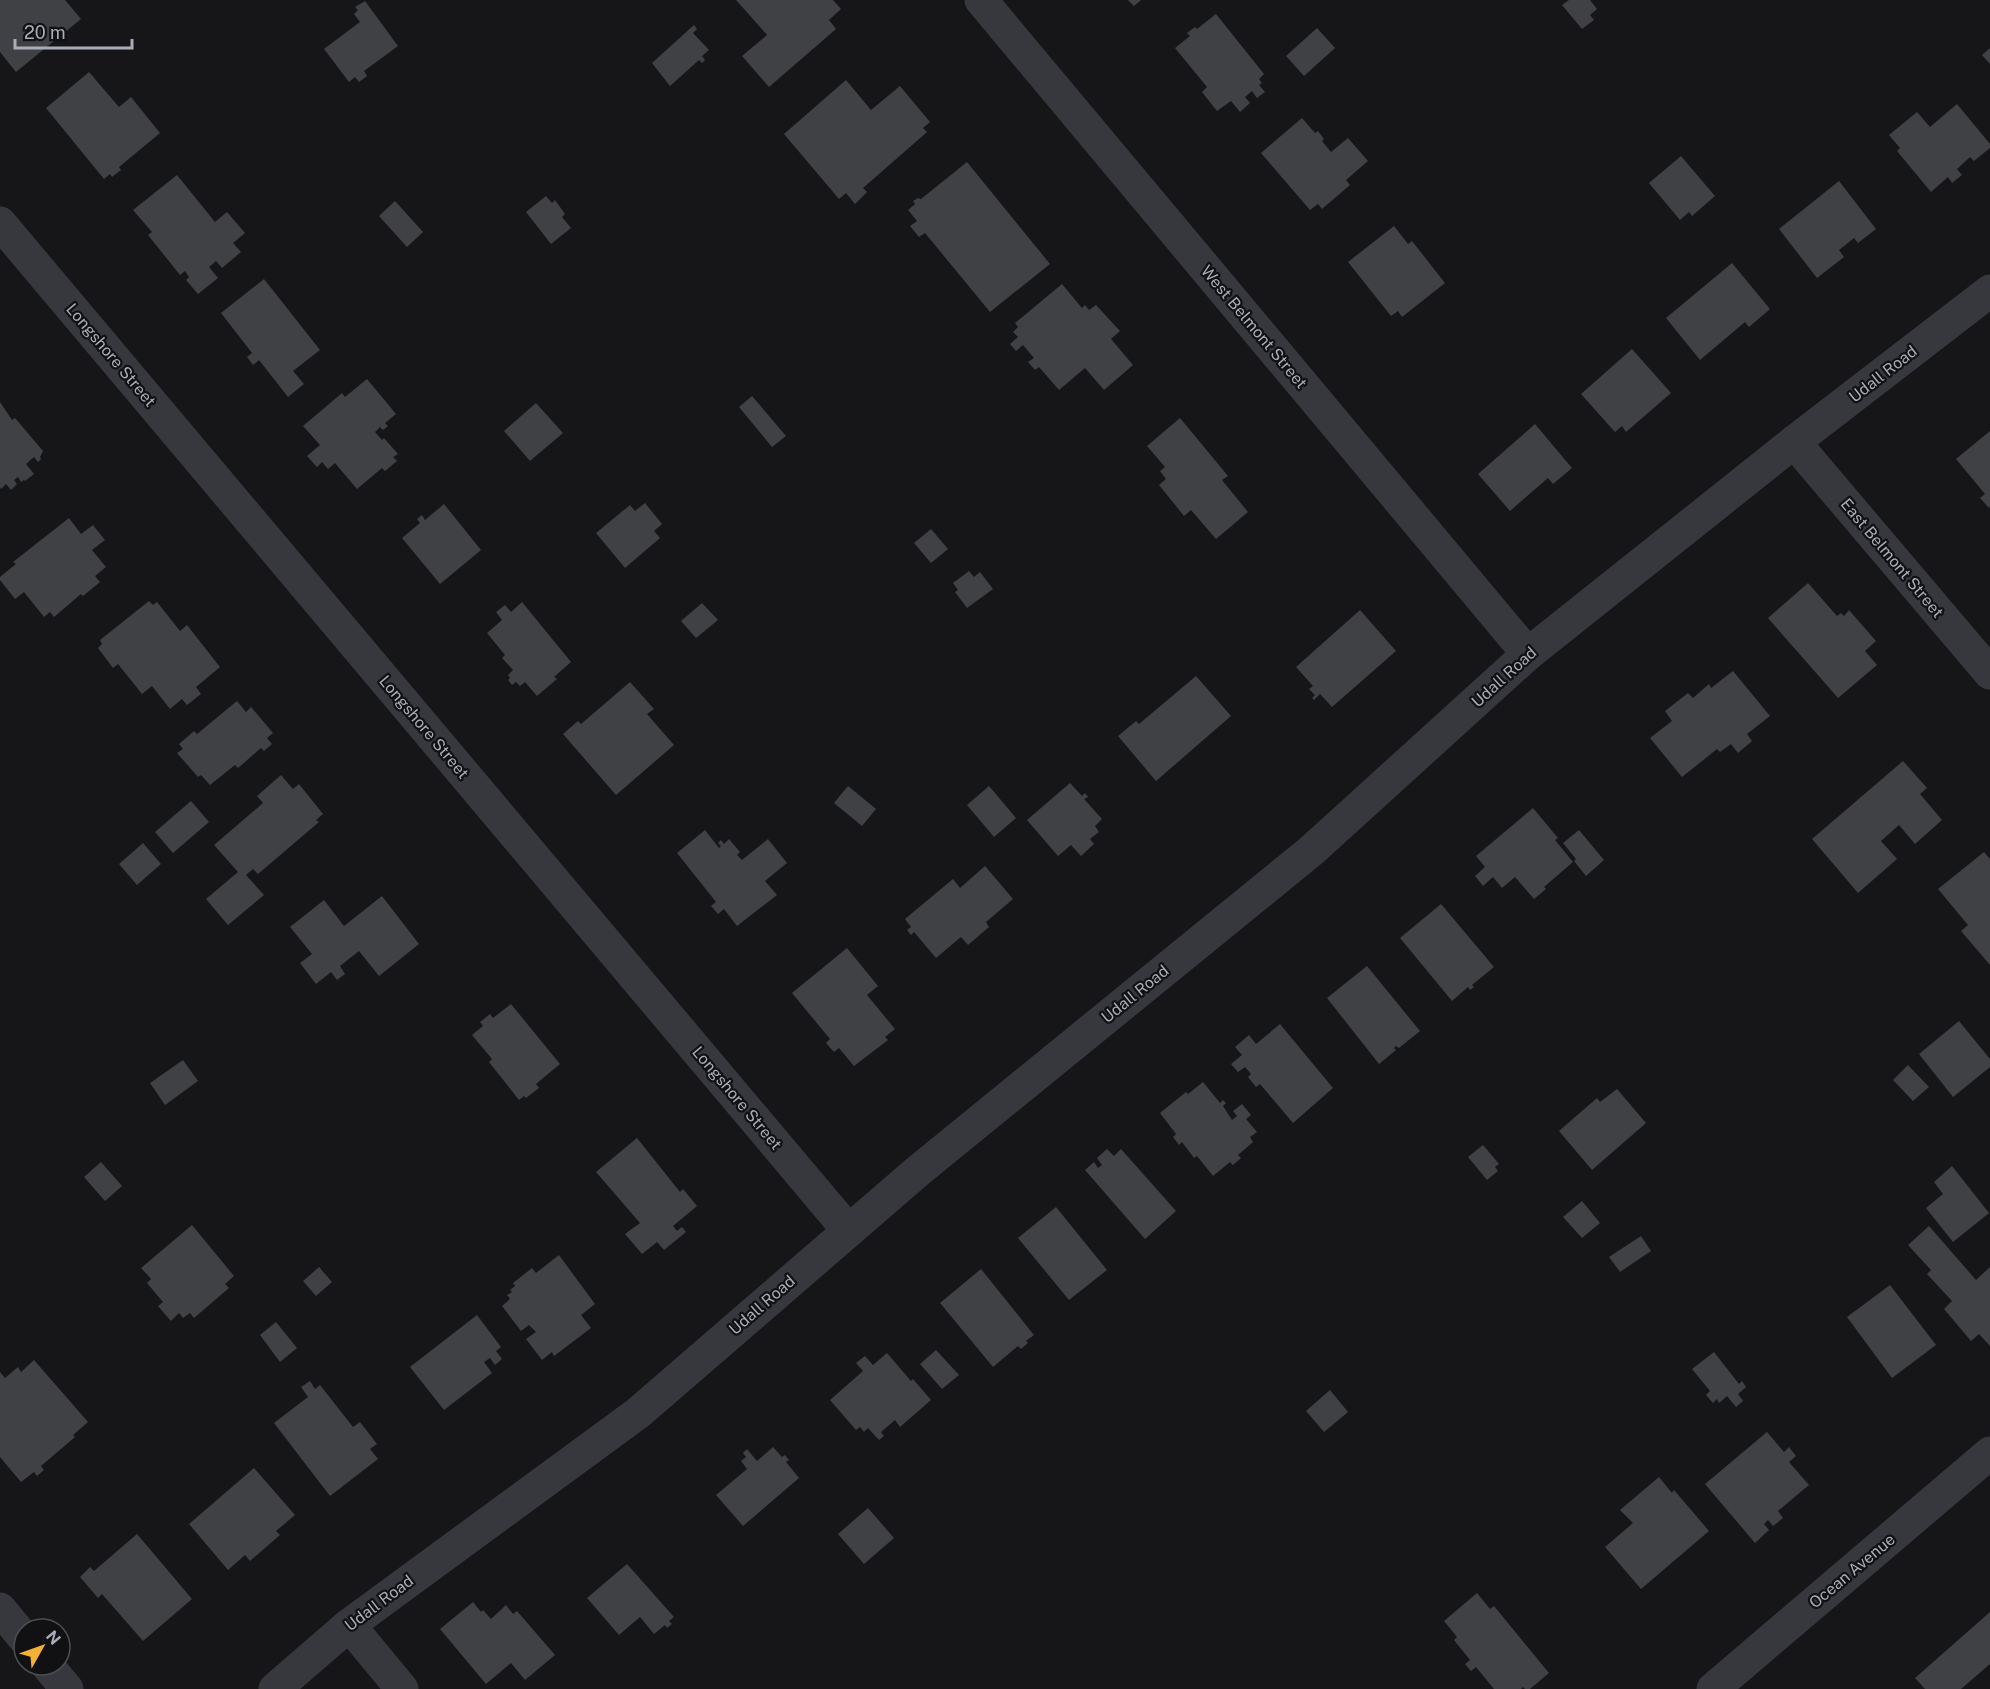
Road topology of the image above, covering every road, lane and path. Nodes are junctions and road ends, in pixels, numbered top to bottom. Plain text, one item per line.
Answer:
1 (981, 0) edge
2 (0, 223) edge
3 (1990, 291) edge
4 (1794, 442) junction
5 (1528, 654) junction
6 (1990, 673) edge
7 (848, 1230) junction
8 (1990, 1453) edge
9 (0, 1610) edge
10 (12, 1624) edge
11 (348, 1625) junction
12 (57, 1677) edge
13 (67, 1689) edge
14 (275, 1689) edge
15 (402, 1689) edge
16 (1713, 1689) edge

1 - 5 street, West Belmont Street
2 - 7 street, Longshore Street
3 - 4 street, Udall Road
4 - 5 street, Udall Road
4 - 6 street, East Belmont Street
5 - 7 street, Udall Road
7 - 11 street, Udall Road
8 - 16 street, Ocean Avenue
9 - 10 street
11 - 14 street, Udall Road
11 - 15 street
12 - 13 street

